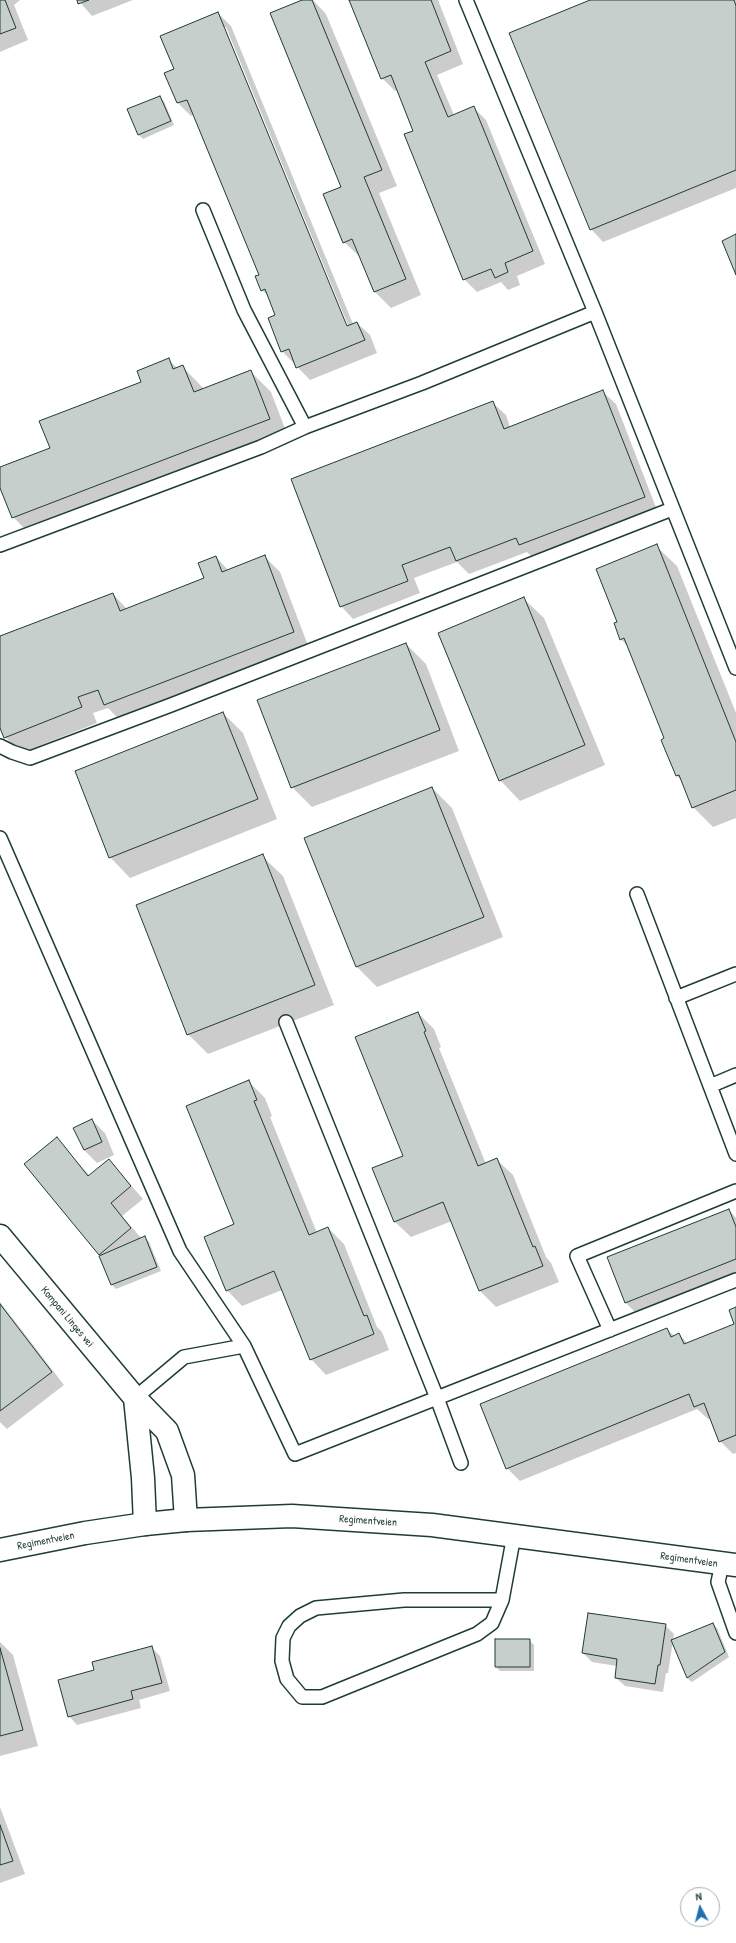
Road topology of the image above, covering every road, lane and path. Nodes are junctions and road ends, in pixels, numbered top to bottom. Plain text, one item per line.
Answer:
1 (466, 0) edge
2 (203, 210) dead end
3 (595, 312) junction
4 (305, 427) junction
5 (672, 509) junction
6 (0, 546) edge
7 (736, 668) edge
8 (0, 746) edge
9 (0, 838) edge
10 (636, 894) dead end
11 (736, 974) edge
12 (676, 998) junction
13 (286, 1022) dead end
14 (736, 1075) edge
15 (710, 1086) junction
16 (736, 1154) edge
17 (736, 1191) edge
18 (0, 1236) edge
19 (736, 1280) edge
20 (610, 1330) junction
21 (244, 1346) junction
22 (135, 1398) junction
23 (437, 1398) junction
24 (461, 1463) dead end
25 (186, 1520) junction
26 (145, 1524) junction
27 (514, 1536) junction
28 (0, 1550) edge
29 (729, 1565) edge
30 (502, 1600) junction
31 (736, 1633) edge

1 - 3 lane
2 - 4 lane
3 - 4 lane
3 - 5 lane
4 - 6 lane
5 - 7 lane
5 - 8 lane
9 - 21 lane
10 - 12 lane
11 - 12 lane
12 - 15 lane
13 - 23 lane
14 - 15 lane
15 - 16 lane
17 - 20 lane
18 - 22 main road, Kompani Linges vei
19 - 20 lane
20 - 23 lane
21 - 22 lane
21 - 23 lane
22 - 25 main road, Kompani Linges vei
22 - 26 main road
23 - 24 lane
25 - 26 main road, Regimentveien
25 - 27 main road, Regimentveien
26 - 28 main road, Regimentveien
27 - 29 main road, Regimentveien
27 - 30 lane
29 - 31 lane
30 - 30 lane

